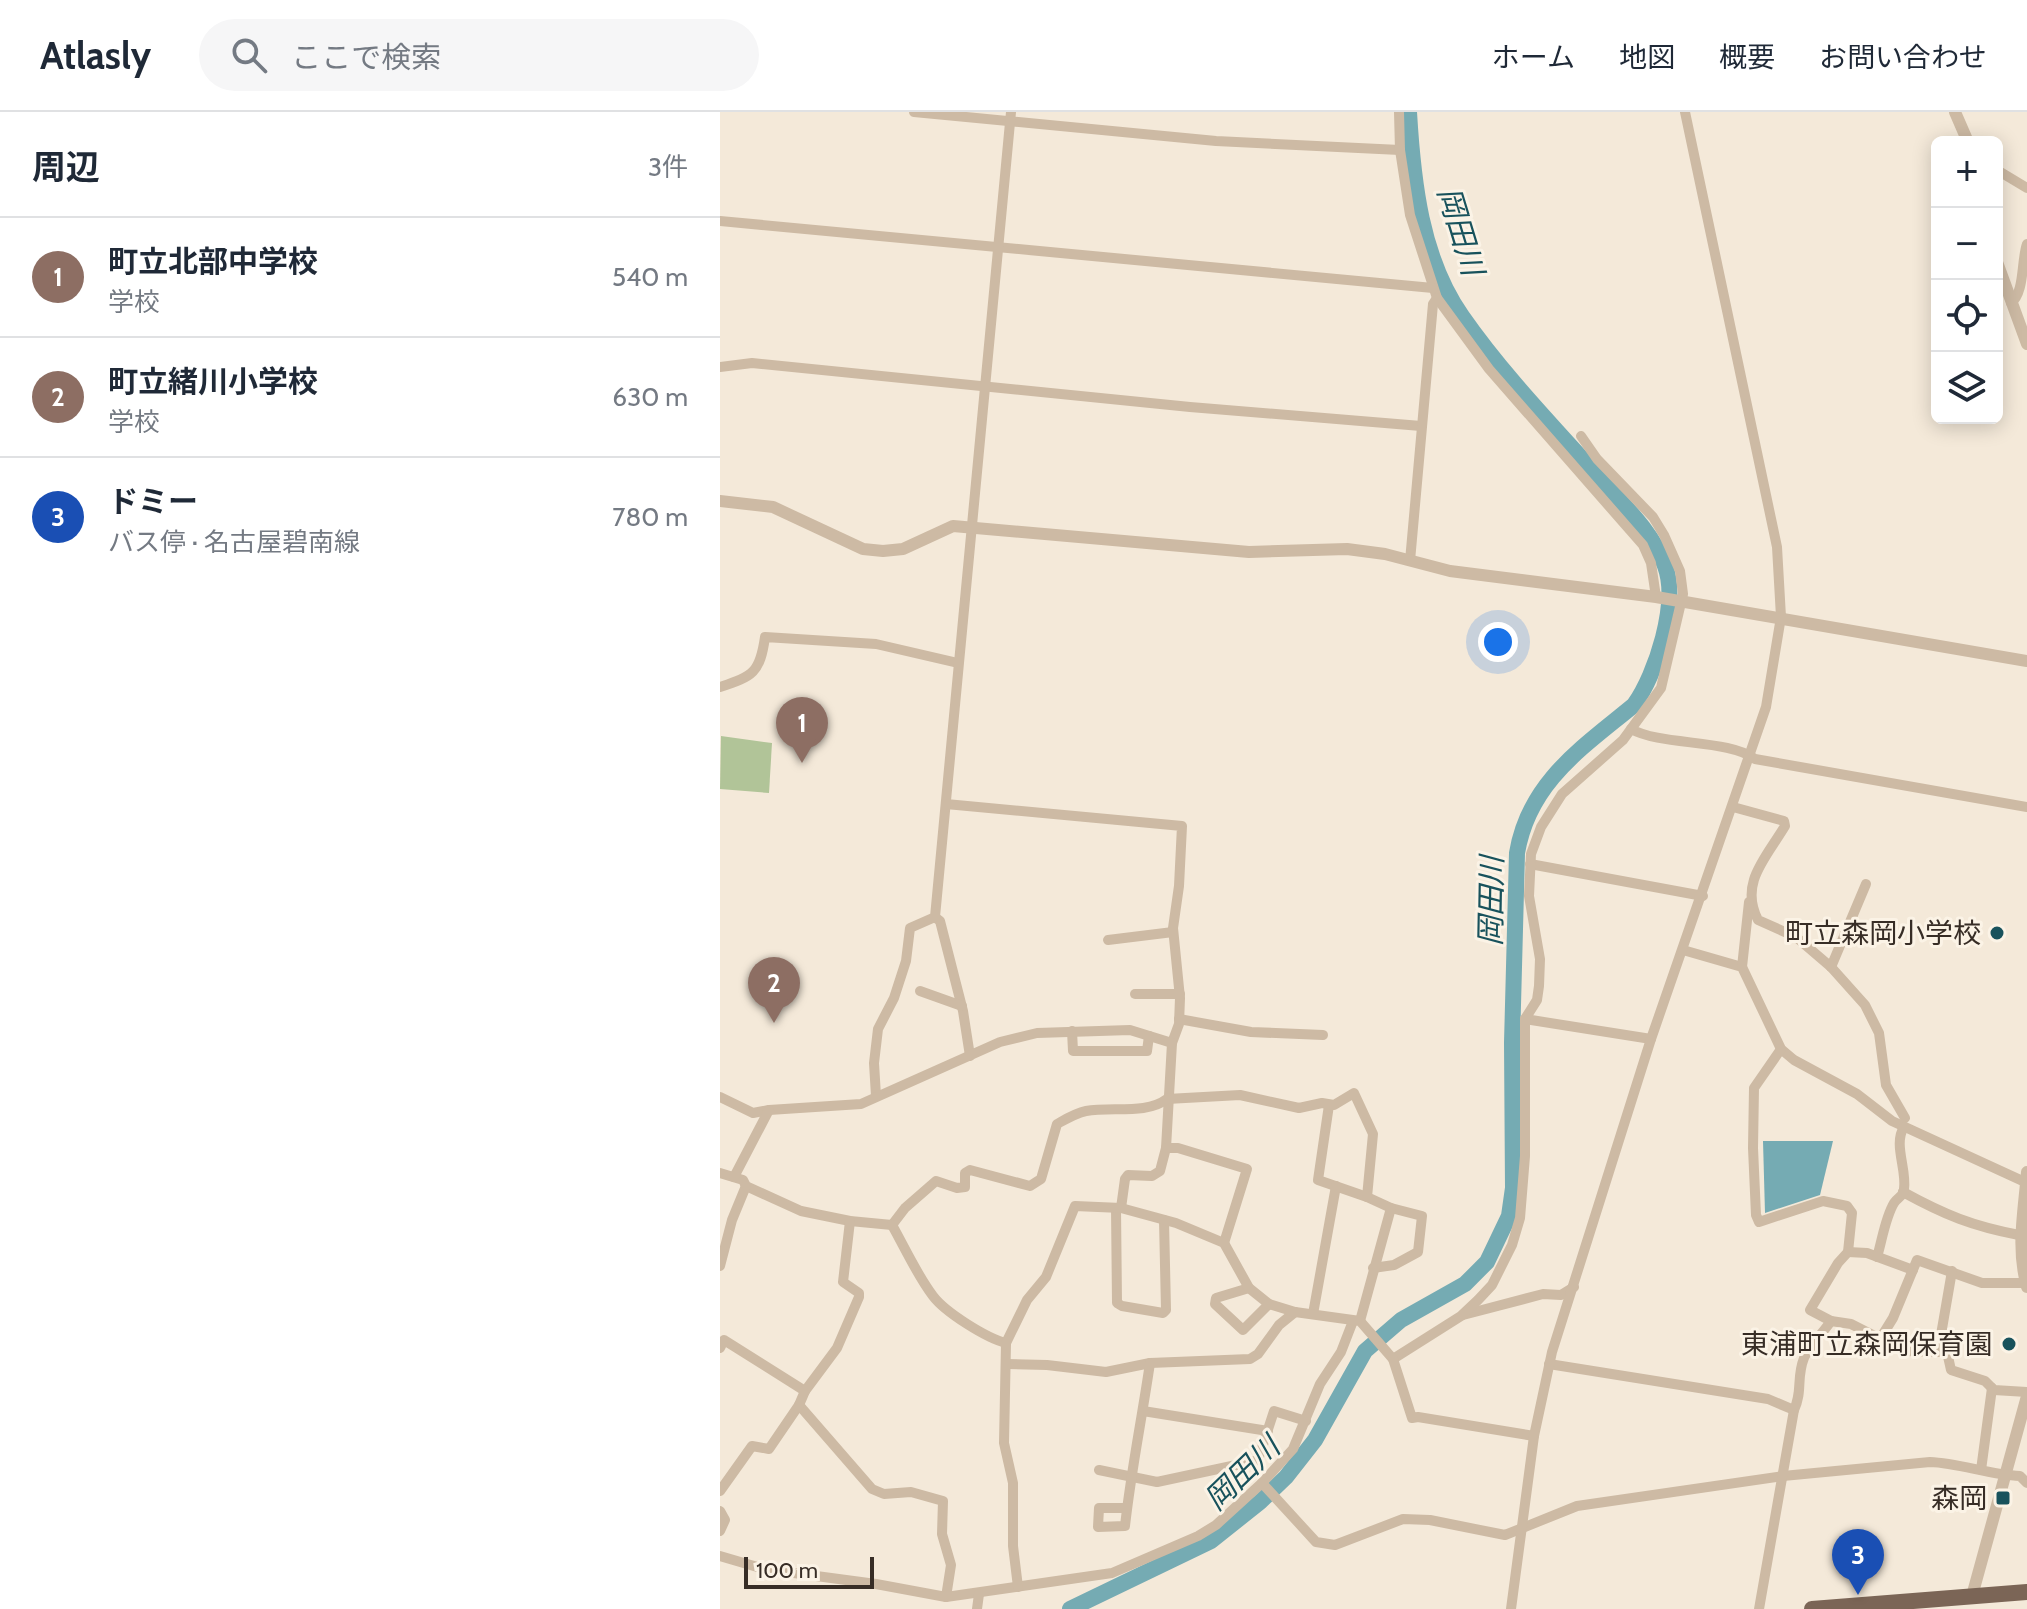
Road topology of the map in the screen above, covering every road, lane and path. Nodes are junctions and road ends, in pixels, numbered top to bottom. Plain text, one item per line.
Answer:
1 (914, 112) edge
2 (1399, 112) edge
3 (1685, 112) edge
4 (1957, 113) edge
5 (1011, 116) edge
6 (1966, 136) edge
7 (1400, 150) junction
8 (2003, 174) edge
9 (2027, 188) edge
10 (720, 221) edge
11 (2027, 244) edge
12 (997, 246) junction
13 (2003, 280) edge
14 (1435, 293) junction
15 (2011, 303) junction
16 (2027, 344) edge
17 (720, 367) edge
18 (985, 385) junction
19 (1421, 426) junction
20 (1581, 436) dead end
21 (720, 501) edge
22 (971, 526) junction
23 (1410, 561) junction
24 (1656, 597) junction
25 (1681, 601) junction
26 (1781, 617) junction
27 (2027, 661) edge
28 (958, 663) junction
29 (720, 687) edge
30 (1631, 729) junction
31 (1749, 754) junction
32 (946, 804) junction
33 (1733, 807) junction
34 (2027, 807) edge
35 (1530, 864) junction
36 (1866, 884) dead end
37 (1703, 896) junction
38 (1749, 900) junction
39 (936, 918) dead end
40 (1173, 932) junction
41 (1108, 940) dead end
42 (1683, 950) junction
43 (1742, 967) junction
44 (1831, 967) junction
45 (920, 991) dead end
46 (1135, 994) dead end
47 (1180, 994) junction
48 (962, 1006) junction
49 (1179, 1019) junction
50 (1525, 1019) junction
51 (1072, 1031) junction
52 (1323, 1035) dead end
53 (1149, 1036) junction
54 (1651, 1039) junction
55 (1172, 1043) junction
56 (1781, 1049) junction
57 (970, 1056) junction
58 (876, 1096) junction
59 (720, 1097) edge
60 (1167, 1099) junction
61 (1329, 1105) junction
62 (769, 1110) junction
63 (1904, 1123) junction
64 (1166, 1148) junction
65 (2027, 1172) edge
66 (720, 1173) edge
67 (734, 1177) junction
68 (2026, 1183) edge
69 (746, 1186) junction
70 (1336, 1186) junction
71 (1903, 1192) junction
72 (1367, 1197) junction
73 (1119, 1208) junction
74 (1391, 1208) junction
75 (1164, 1220) junction
76 (850, 1221) junction
77 (892, 1225) junction
78 (2019, 1235) junction
79 (1224, 1243) junction
80 (1848, 1252) junction
81 (1877, 1257) junction
82 (720, 1266) edge
83 (1373, 1268) junction
84 (1913, 1270) junction
85 (1952, 1271) junction
86 (2026, 1285) edge
87 (1574, 1287) junction
88 (1249, 1288) junction
89 (1269, 1304) junction
90 (1295, 1312) junction
91 (1313, 1314) junction
92 (1461, 1316) junction
93 (1831, 1321) junction
94 (1360, 1323) junction
95 (1880, 1339) junction
96 (1006, 1343) junction
97 (720, 1348) edge
98 (1938, 1352) junction
99 (1393, 1359) junction
100 (1150, 1363) junction
101 (1007, 1364) junction
102 (1549, 1364) junction
103 (1992, 1388) junction
104 (805, 1391) junction
105 (2027, 1394) edge
106 (799, 1405) junction
107 (1794, 1410) junction
108 (1143, 1411) junction
109 (1306, 1421) junction
110 (1268, 1431) junction
111 (1534, 1436) junction
112 (1099, 1470) dead end
113 (1981, 1470) junction
114 (1783, 1476) junction
115 (2020, 1476) edge
116 (1130, 1477) junction
117 (1262, 1483) junction
118 (720, 1491) edge
119 (1127, 1508) dead end
120 (720, 1511) edge
121 (1522, 1529) junction
122 (720, 1531) edge
123 (720, 1556) edge
124 (1018, 1587) junction
125 (2027, 1592) edge
126 (979, 1594) junction
127 (946, 1597) junction
128 (1972, 1603) edge
129 (1871, 1607) edge
130 (977, 1609) edge
131 (1511, 1609) edge
132 (1759, 1609) edge
133 (1812, 1609) edge

1 - 5 street
2 - 7 street
3 - 26 street
4 - 6 street
5 - 7 street
5 - 12 street
7 - 14 street
8 - 9 street
10 - 12 street
11 - 15 street
12 - 14 street
12 - 18 street
13 - 15 street
14 - 19 street
14 - 24 street
15 - 16 street
17 - 18 street
18 - 19 street
18 - 22 street
19 - 23 street
20 - 25 street
21 - 22 street
22 - 23 street
22 - 28 street
23 - 24 street
24 - 25 street
25 - 26 street
25 - 30 street
26 - 27 street
26 - 31 street
28 - 29 street
28 - 32 street
30 - 31 street
30 - 35 street
31 - 33 street
31 - 34 street
32 - 40 street
32 - 58 street
33 - 37 street
33 - 38 street
35 - 37 street
35 - 50 street
36 - 44 street
37 - 42 street
38 - 43 street
38 - 44 street
39 - 48 street
40 - 41 street
40 - 47 street
42 - 43 street
42 - 54 street
43 - 56 street
44 - 63 street
45 - 48 street
46 - 47 street
47 - 49 street
48 - 57 street
49 - 52 street
49 - 55 street
50 - 54 street
50 - 92 street
51 - 53 street
51 - 53 street
51 - 57 street
53 - 55 street
54 - 87 street
55 - 60 street
56 - 63 street
56 - 80 street
57 - 58 street
58 - 62 street
59 - 62 street
60 - 61 street
60 - 64 street
60 - 77 street
61 - 70 street
61 - 72 street
62 - 67 street
63 - 68 street
63 - 71 street
64 - 73 street
64 - 79 street
65 - 68 street
66 - 67 street
67 - 69 street
68 - 78 street
69 - 76 street
69 - 82 street
70 - 72 street
70 - 91 street
71 - 78 street
71 - 81 street
72 - 74 street
73 - 75 street
73 - 75 street
73 - 96 street
74 - 83 street
74 - 83 street
75 - 79 street
76 - 77 street
76 - 104 street
77 - 96 street
78 - 86 street
79 - 88 street
80 - 81 street
80 - 93 street
81 - 84 street
83 - 94 street
84 - 85 street
84 - 95 street
85 - 86 street
85 - 98 street
87 - 92 street
87 - 102 street
88 - 89 street
88 - 89 street
89 - 90 street
90 - 91 street
90 - 100 street
91 - 94 street
92 - 99 street
93 - 95 street
93 - 107 street
94 - 99 street
94 - 109 street
95 - 98 street
96 - 101 street
97 - 104 street
98 - 103 street
99 - 111 street
100 - 101 street
100 - 108 street
101 - 124 street
102 - 107 street
102 - 111 street
103 - 105 street
103 - 113 street
104 - 106 street
105 - 115 street
106 - 118 street
106 - 127 street
107 - 114 street
108 - 110 street
108 - 116 street
109 - 110 street
109 - 117 street
110 - 116 street
111 - 121 street
112 - 116 street
113 - 114 street
113 - 115 street
114 - 121 street
114 - 132 street
115 - 128 street
116 - 119 street
117 - 121 street
117 - 124 street
120 - 122 street
121 - 131 street
123 - 127 street
124 - 126 street
125 - 128 main road
126 - 127 street
126 - 130 street
128 - 129 main road
129 - 133 main road

